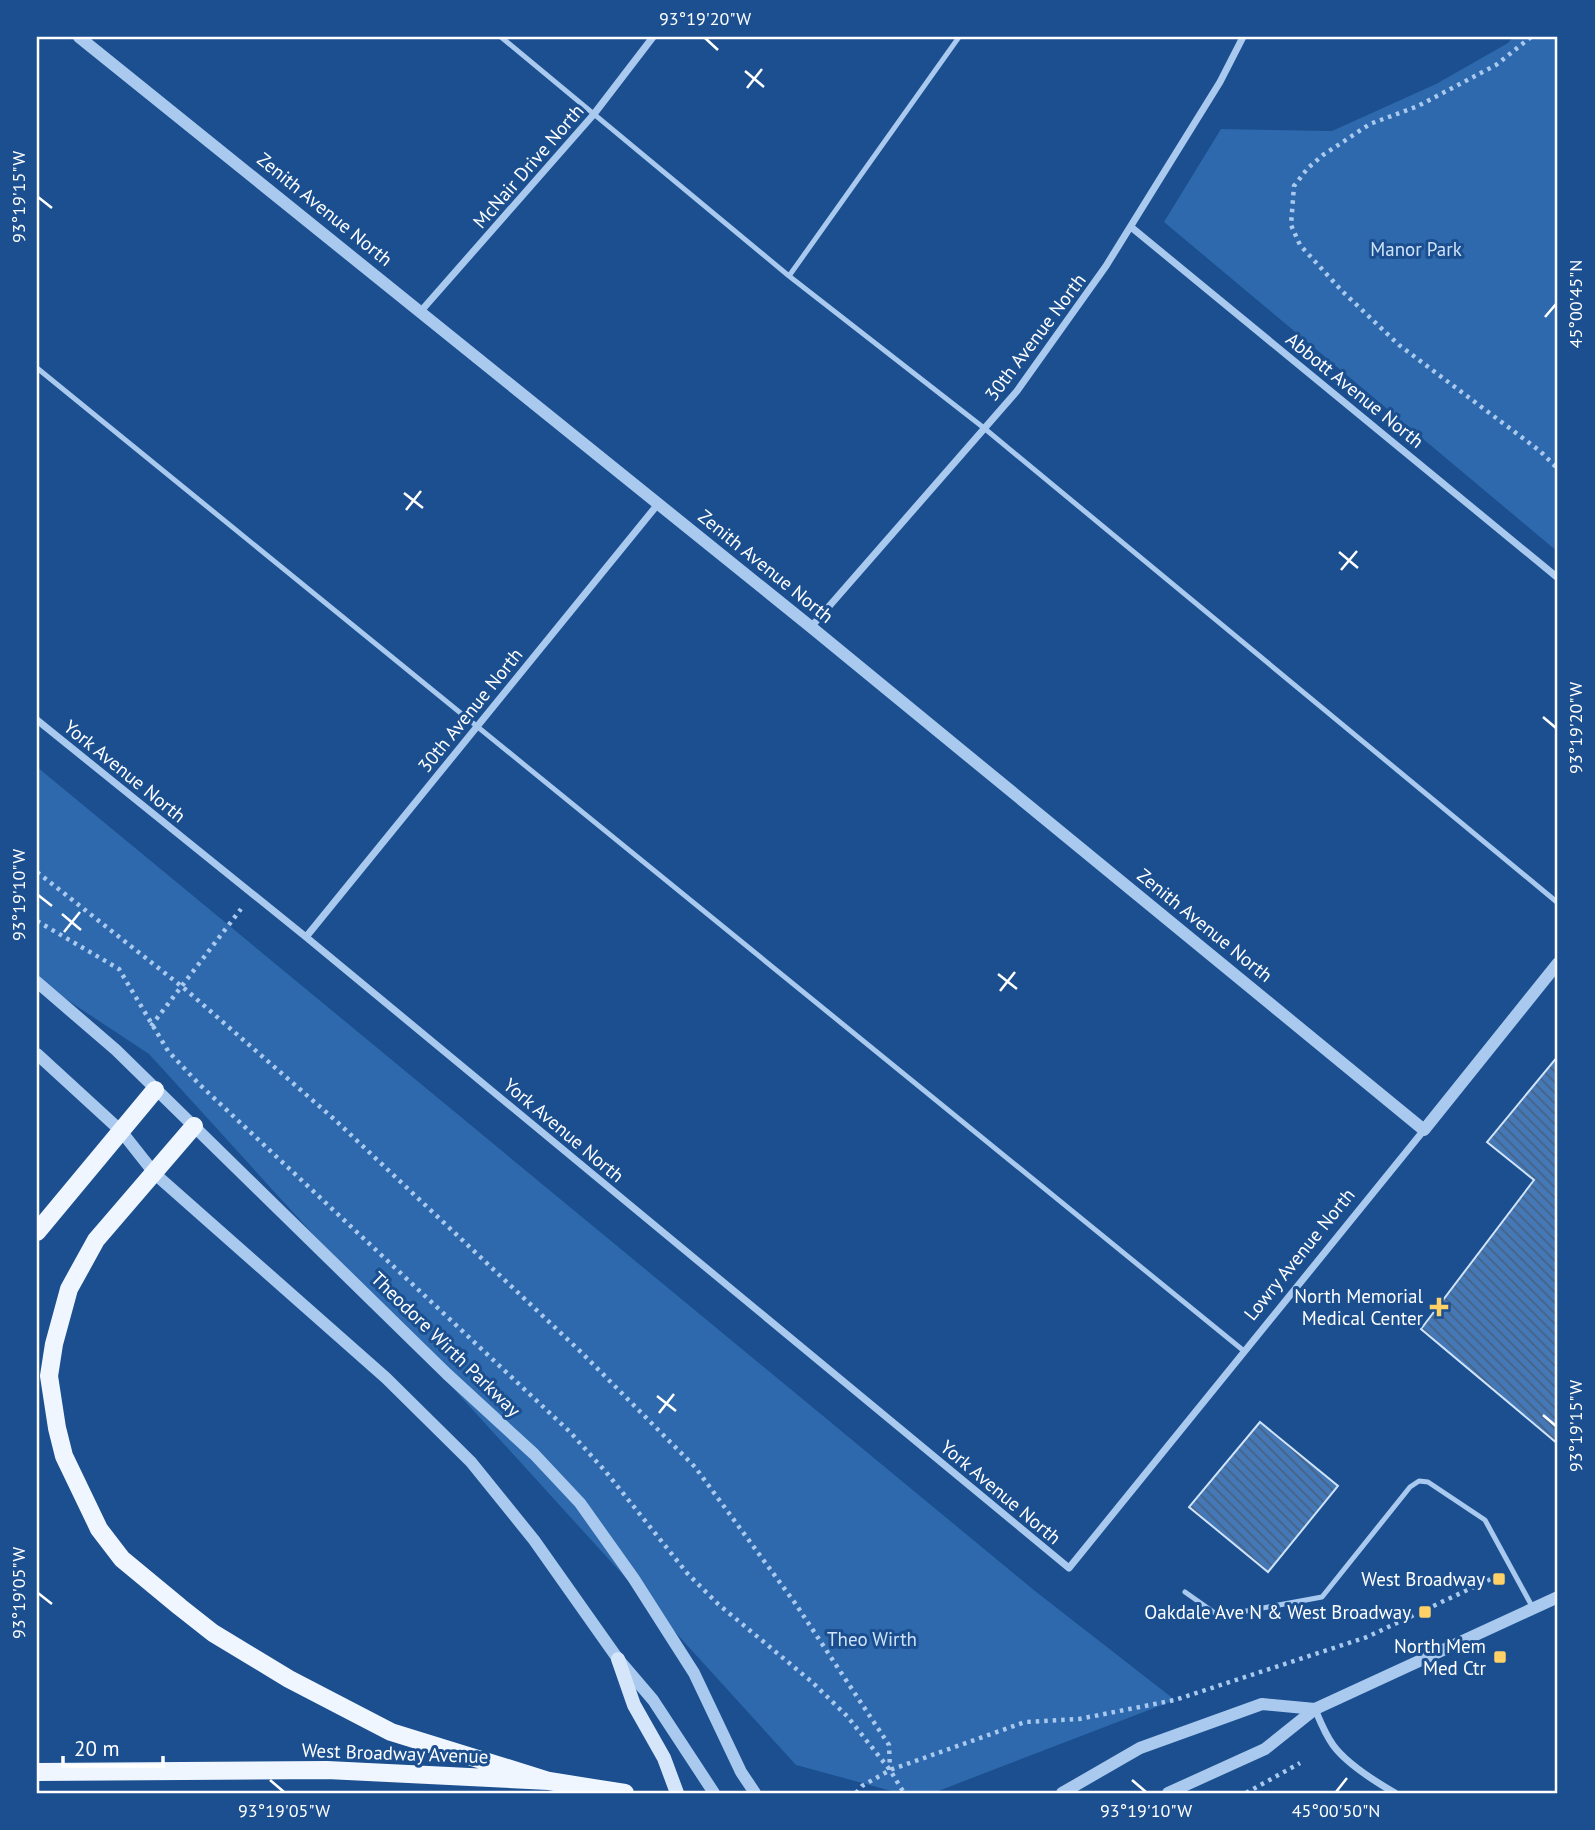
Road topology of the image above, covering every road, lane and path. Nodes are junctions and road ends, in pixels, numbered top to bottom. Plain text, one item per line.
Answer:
1 (79, 37) edge
2 (501, 37) edge
3 (653, 37) edge
4 (959, 37) edge
5 (1243, 37) edge
6 (1531, 37) edge
7 (594, 114) junction
8 (1131, 227) junction
9 (789, 276) junction
10 (421, 311) junction
11 (37, 368) edge
12 (984, 428) junction
13 (1558, 469) edge
14 (658, 504) junction
15 (1558, 578) edge
16 (811, 627) junction
17 (37, 720) edge
18 (477, 726) junction
19 (37, 872) edge
20 (253, 895) junction
21 (1558, 903) edge
22 (37, 921) edge
23 (306, 937) junction
24 (1558, 963) edge
25 (37, 982) edge
26 (181, 986) junction
27 (151, 1026) junction
28 (37, 1054) edge
29 (155, 1090) junction
30 (194, 1126) junction
31 (1424, 1130) junction
32 (121, 1131) junction
33 (155, 1174) junction
34 (37, 1232) edge
35 (1244, 1351) junction
36 (1069, 1568) joint
37 (1511, 1569) junction
38 (1185, 1592) dead end
39 (1558, 1597) edge
40 (1533, 1608) junction
41 (618, 1659) junction
42 (1315, 1709) junction
43 (1300, 1763) dead end
44 (890, 1770) junction
45 (37, 1772) edge
46 (549, 1781) junction
47 (625, 1793) edge
48 (677, 1793) edge
49 (714, 1793) edge
50 (755, 1793) edge
51 (856, 1793) edge
52 (904, 1793) edge
53 (1062, 1793) edge
54 (1168, 1793) edge
55 (1246, 1793) edge
56 (1395, 1793) edge

1 - 10 street, Zenith Avenue North
2 - 7 lane
3 - 7 street, McNair Drive North
4 - 9 lane
5 - 8 street, 30th Avenue North
6 - 13 path
7 - 9 lane
7 - 10 street, McNair Drive North
8 - 12 street, 30th Avenue North
8 - 15 street, Abbott Avenue North
9 - 12 lane
10 - 14 street, Zenith Avenue North
11 - 18 lane
12 - 16 street, 30th Avenue North
12 - 21 lane
14 - 16 street, Zenith Avenue North
14 - 18 street, 30th Avenue North
16 - 31 street, Zenith Avenue North
17 - 20 street, York Avenue North
18 - 23 street, 30th Avenue North
18 - 35 lane
19 - 26 path
20 - 23 street, York Avenue North
20 - 26 path
22 - 27 path
23 - 36 street, York Avenue North
24 - 31 street, Lowry Avenue North
25 - 29 street, Theodore Wirth Parkway
26 - 27 path
26 - 44 path
27 - 44 path
28 - 32 street
29 - 30 street, Theodore Wirth Parkway
29 - 32 main road
30 - 33 main road
30 - 50 street, Theodore Wirth Parkway
31 - 35 street, Lowry Avenue North
32 - 33 street
32 - 34 main road
33 - 41 street
33 - 46 main road
35 - 36 street, Lowry Avenue North
37 - 38 lane
37 - 40 lane
37 - 44 path
39 - 40 street
40 - 42 street
41 - 48 main road
41 - 49 street
42 - 53 street
42 - 54 street
42 - 56 street
43 - 55 path
44 - 51 path
44 - 52 path
45 - 46 main road, West Broadway Avenue
46 - 47 main road, West Broadway Avenue

